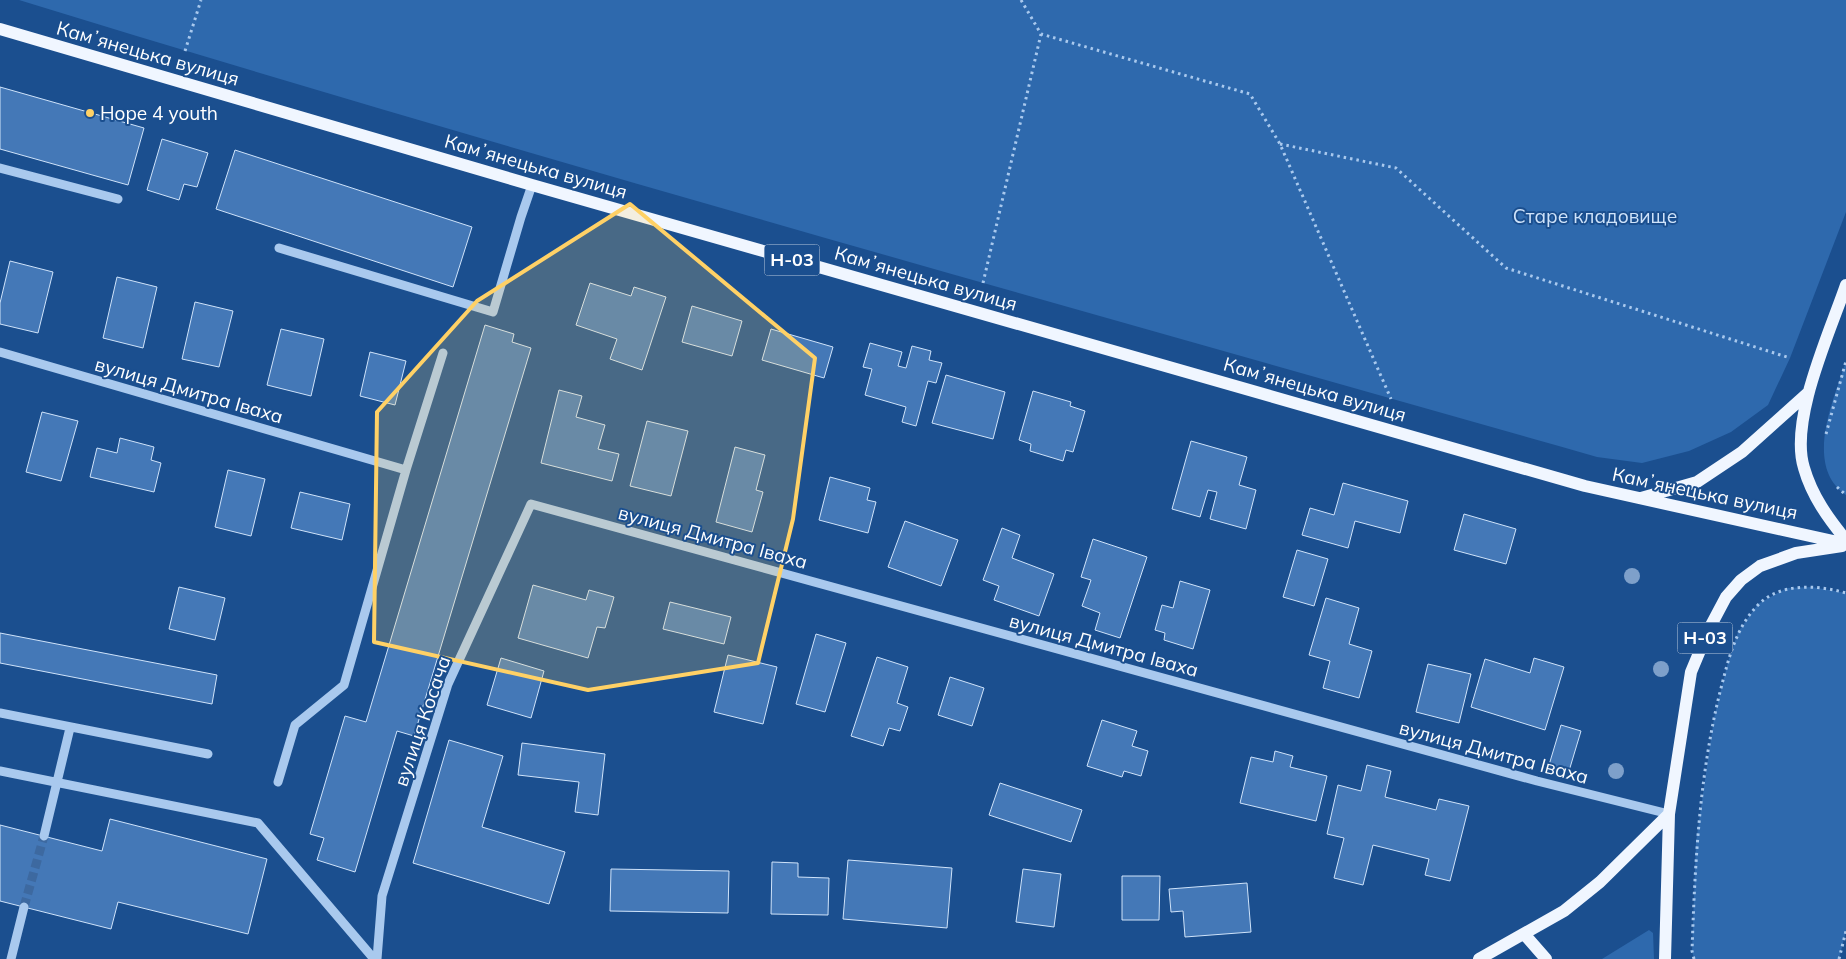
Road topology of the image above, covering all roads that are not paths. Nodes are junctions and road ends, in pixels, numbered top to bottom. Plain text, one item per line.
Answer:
1 (0, 29) edge
2 (0, 168) edge
3 (532, 185) junction
4 (118, 199) dead end
5 (279, 248) dead end
6 (1846, 285) edge
7 (0, 352) edge
8 (443, 353) dead end
9 (1809, 392) junction
10 (406, 470) junction
11 (1639, 498) junction
12 (531, 504) joint
13 (1846, 543) edge
14 (0, 713) edge
15 (70, 728) junction
16 (208, 754) dead end
17 (0, 771) edge
18 (278, 782) dead end
19 (58, 783) junction
20 (1669, 814) junction
21 (44, 836) tunnel mouth
22 (24, 907) tunnel mouth
23 (1525, 934) junction
24 (11, 959) edge
25 (375, 959) edge
26 (1479, 959) edge
27 (1546, 959) edge
28 (1665, 959) edge

1 - 3 main road, Камʼянецька вулиця / Н-03
2 - 4 street
3 - 5 street
3 - 11 main road, Камʼянецька вулиця / Н-03
6 - 9 main road
7 - 10 street, вулиця Дмитра Іваха
8 - 10 street
9 - 11 main road
9 - 13 main road
10 - 18 street
11 - 13 main road, Камʼянецька вулиця / Н-03
12 - 20 street, вулиця Дмитра Іваха
12 - 25 street, вулиця Косача
13 - 20 main road, Н-03
14 - 15 street
15 - 16 street
15 - 19 street
17 - 19 street
19 - 21 street
19 - 25 street
20 - 23 main road
20 - 28 main road
22 - 24 street
23 - 26 main road
23 - 27 main road

